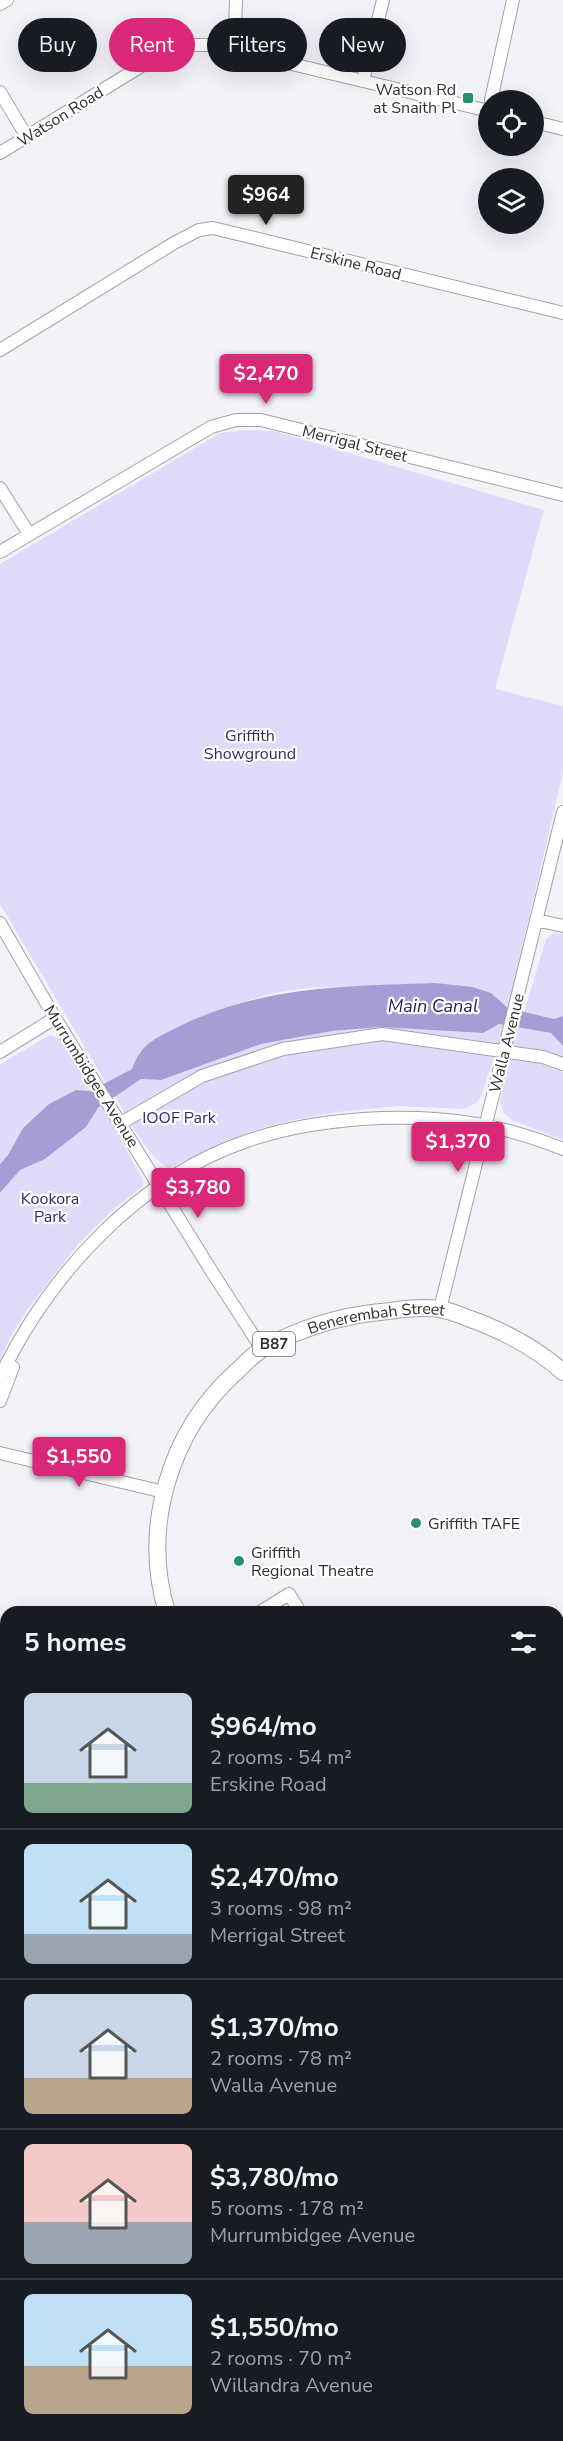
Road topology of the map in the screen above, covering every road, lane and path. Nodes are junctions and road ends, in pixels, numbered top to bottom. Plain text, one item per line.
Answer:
1 (7, 0) edge
2 (236, 0) edge
3 (383, 0) edge
4 (513, 0) edge
5 (0, 4) edge
6 (235, 18) edge
7 (207, 45) edge
8 (307, 68) edge
9 (363, 81) junction
10 (493, 90) edge
11 (0, 92) edge
12 (478, 107) edge
13 (544, 124) edge
14 (563, 129) edge
15 (27, 137) junction
16 (0, 153) edge
17 (563, 313) edge
18 (0, 350) edge
19 (0, 488) edge
20 (563, 495) edge
21 (29, 534) junction
22 (0, 552) edge
23 (563, 812) edge
24 (536, 920) junction
25 (0, 922) edge
26 (563, 926) edge
27 (55, 1018) junction
28 (504, 1051) junction
29 (0, 1052) edge
30 (563, 1064) edge
31 (121, 1123) junction
32 (486, 1124) junction
33 (563, 1149) edge
34 (159, 1186) junction
35 (440, 1309) junction
36 (35, 1316) junction
37 (262, 1349) junction
38 (563, 1372) edge
39 (0, 1377) edge
40 (0, 1401) edge
41 (0, 1453) edge
42 (164, 1492) junction
43 (166, 1606) edge
44 (270, 1606) edge
45 (296, 1606) edge

1 - 5 street
2 - 6 street
3 - 9 street
4 - 10 street
7 - 15 street, Watson Road
8 - 9 street
9 - 12 street
11 - 15 street
13 - 14 street
15 - 16 street, Watson Road
17 - 18 street, Erskine Road
19 - 21 street
20 - 21 street, Merrigal Street
21 - 22 street, Merrigal Street
23 - 24 street, Walla Avenue
24 - 26 street
24 - 28 street, Walla Avenue
25 - 27 street, Murrumbidgee Avenue
27 - 29 street
27 - 31 street, Murrumbidgee Avenue
28 - 30 street
28 - 31 street
28 - 32 street, Walla Avenue
31 - 34 street, Murrumbidgee Avenue
32 - 33 street
32 - 34 street
32 - 35 street, Walla Avenue
34 - 36 street
34 - 37 street, Murrumbidgee Avenue
35 - 37 main road, Benerembah Street / B87
35 - 38 main road, Benerembah Street / B87
36 - 39 street
36 - 40 street
37 - 42 main road, Benerembah Street / B87
41 - 42 street
42 - 43 main road, Benerembah Street / B87
44 - 45 street

